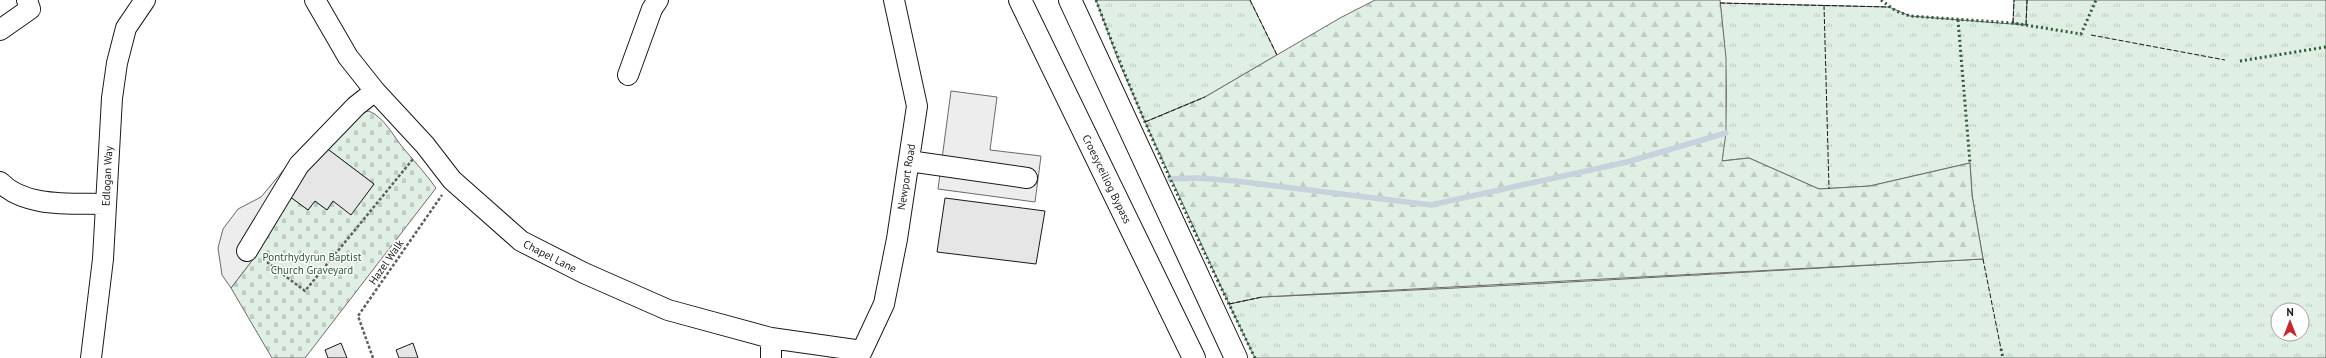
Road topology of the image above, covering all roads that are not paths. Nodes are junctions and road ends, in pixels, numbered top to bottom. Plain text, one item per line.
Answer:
1 (26, 0) edge
2 (145, 0) edge
3 (315, 0) edge
4 (658, 0) edge
5 (894, 0) edge
6 (1020, 0) edge
7 (1070, 0) edge
8 (0, 30) edge
9 (628, 75) dead end
10 (375, 91) junction
11 (909, 161) junction
12 (1027, 178) dead end
13 (0, 182) edge
14 (105, 204) junction
15 (247, 251) road end
16 (771, 338) junction
17 (863, 355) edge
18 (91, 358) edge
19 (771, 358) edge
20 (1194, 358) edge
21 (1236, 358) edge

1 - 8 street
2 - 14 street, Edlogan Way
3 - 10 street, Chapel Lane
4 - 9 street
5 - 11 street, Newport Road
6 - 20 highway, Croesyceiliog Bypass
7 - 21 highway
10 - 15 street
10 - 16 street, Chapel Lane
11 - 12 street
11 - 17 street, Newport Road
13 - 14 street
14 - 18 street, Edlogan Way
16 - 17 street, Chapel Lane
16 - 19 street

